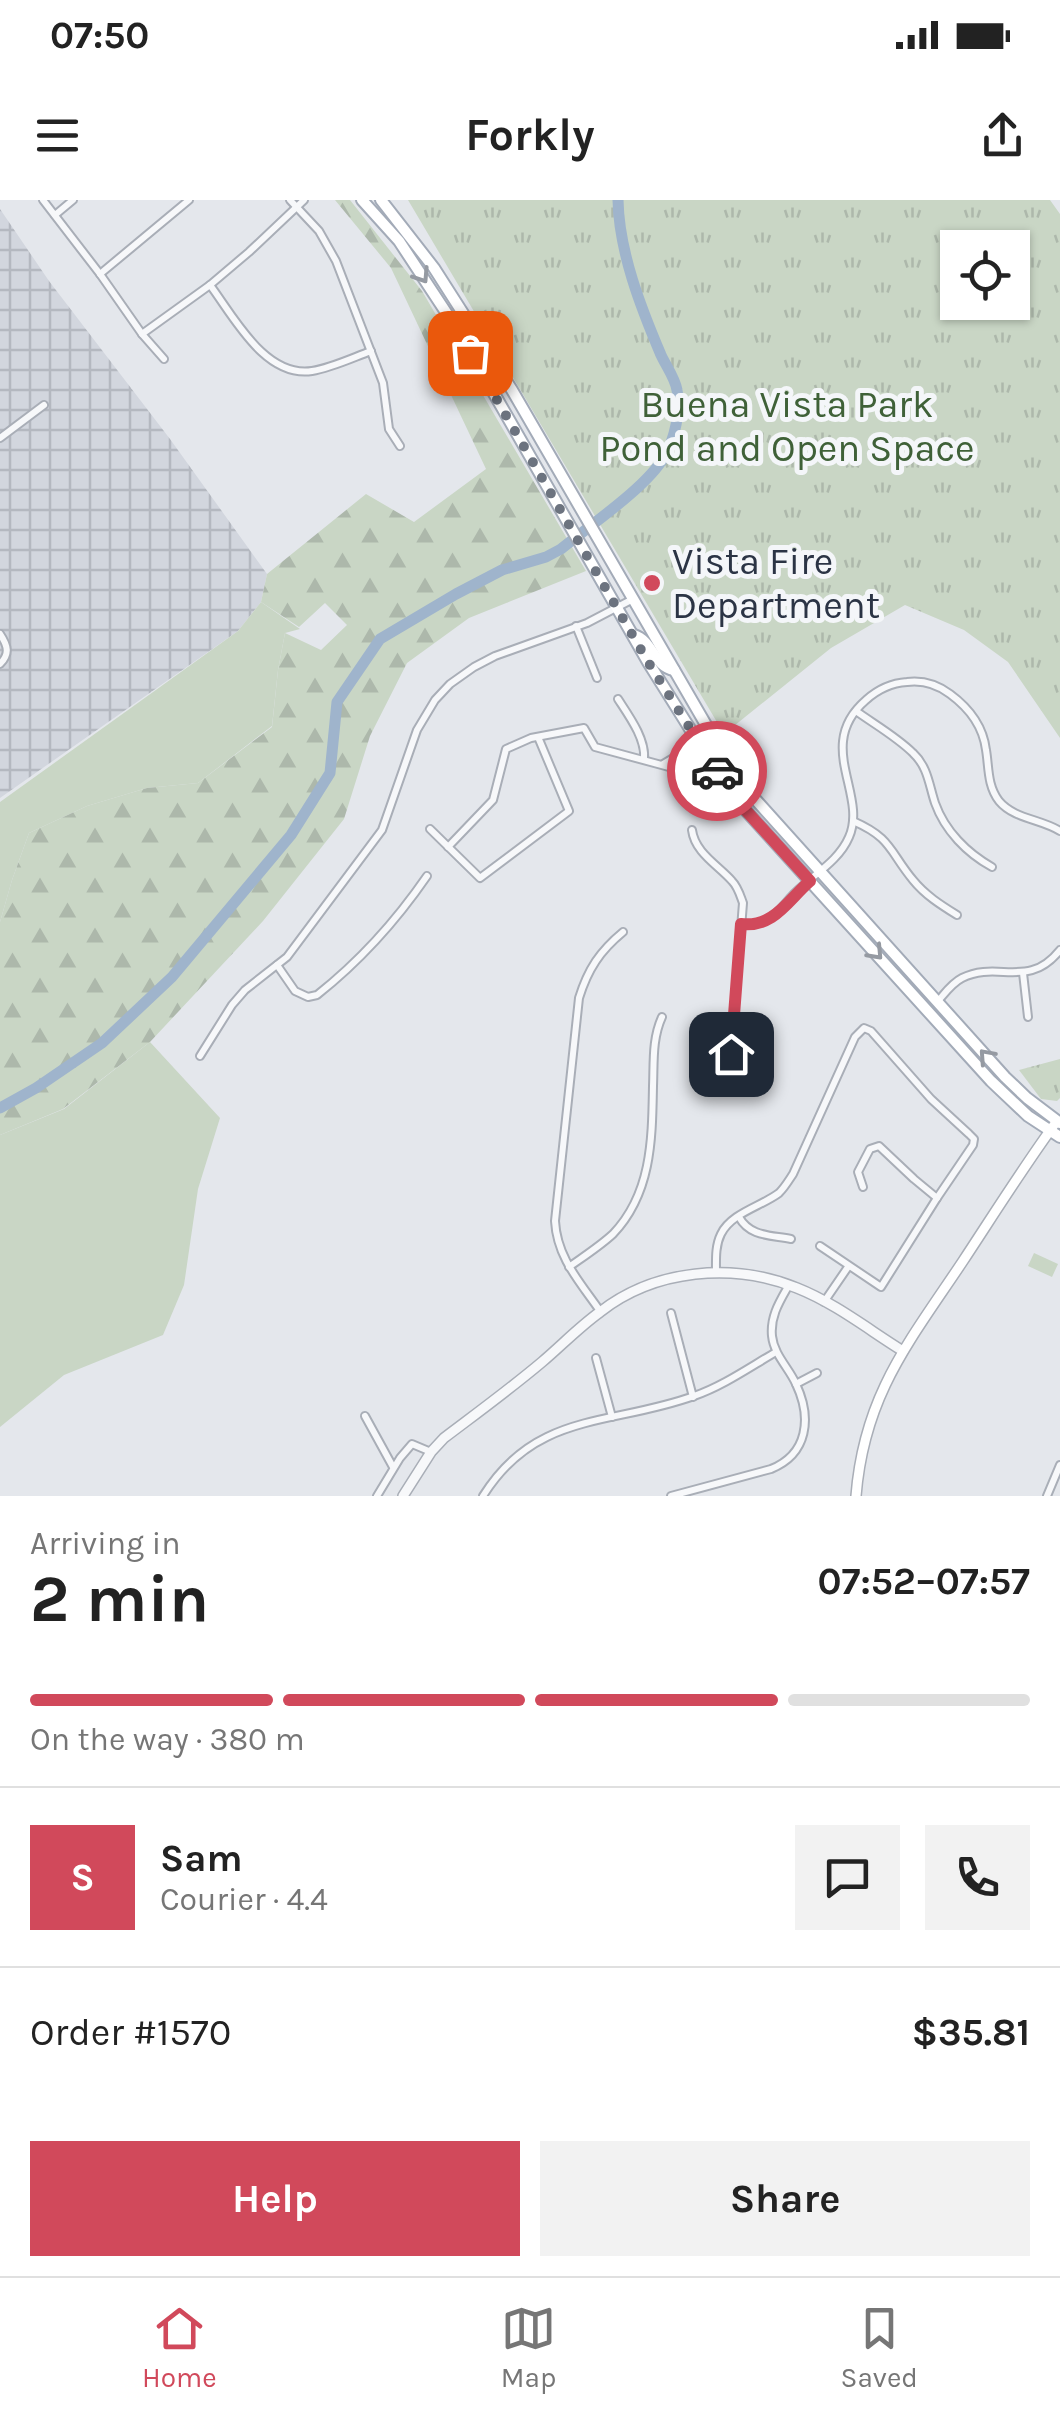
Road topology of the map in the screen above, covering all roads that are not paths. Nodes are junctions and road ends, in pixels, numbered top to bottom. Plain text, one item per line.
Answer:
1 (43, 200) edge
2 (73, 200) edge
3 (189, 200) edge
4 (362, 200) edge
5 (381, 200) edge
6 (297, 202) edge
7 (55, 215) junction
8 (100, 274) junction
9 (210, 285) junction
10 (142, 334) junction
11 (371, 351) junction
12 (164, 360) dead end
13 (44, 405) dead end
14 (0, 438) edge
15 (400, 446) dead end
16 (633, 599) junction
17 (617, 608) junction
18 (576, 626) junction
19 (0, 634) edge
20 (633, 634) junction
21 (0, 664) edge
22 (674, 670) junction
23 (597, 678) dead end
24 (618, 698) dead end
25 (856, 711) junction
26 (538, 737) junction
27 (701, 747) junction
28 (644, 759) junction
29 (853, 820) junction
30 (430, 829) dead end
31 (692, 830) dead end
32 (1060, 831) edge
33 (448, 847) junction
34 (992, 867) dead end
35 (820, 872) junction
36 (427, 876) dead end
37 (810, 881) junction
38 (957, 915) dead end
39 (741, 924) junction
40 (623, 932) dead end
41 (1060, 950) edge
42 (277, 965) junction
43 (1023, 972) junction
44 (937, 1002) junction
45 (662, 1017) dead end
46 (1028, 1017) dead end
47 (200, 1056) dead end
48 (737, 1065) dead end
49 (1058, 1126) edge
50 (863, 1187) dead end
51 (937, 1198) junction
52 (739, 1216) junction
53 (791, 1239) dead end
54 (820, 1246) dead end
55 (848, 1267) junction
56 (569, 1268) junction
57 (716, 1273) junction
58 (789, 1285) junction
59 (824, 1302) junction
60 (600, 1311) junction
61 (671, 1314) dead end
62 (903, 1351) junction
63 (776, 1352) junction
64 (596, 1358) dead end
65 (817, 1373) dead end
66 (796, 1384) junction
67 (693, 1397) junction
68 (366, 1416) dead end
69 (612, 1418) junction
70 (431, 1452) junction
71 (1060, 1464) edge
72 (393, 1468) junction
73 (377, 1496) edge
74 (403, 1496) edge
75 (483, 1496) edge
76 (671, 1496) edge
77 (856, 1496) edge
78 (1047, 1496) edge

1 - 7 street
2 - 7 street
3 - 8 street
4 -> 17 main road
5 - 16 main road
6 - 9 street
6 - 11 street
7 - 8 street
8 - 10 street
9 - 10 street
9 - 11 street
10 - 12 street
11 - 15 street
13 - 14 street
16 - 17 street
16 - 22 main road
17 - 18 street
17 - 20 main road
18 - 23 street
18 - 42 street
19 - 21 street
20 - 22 main road
20 - 27 main road
22 - 35 main road
24 - 28 street
25 - 29 street
25 - 32 street
25 - 34 street
26 - 28 street
26 - 33 street
26 - 33 street
27 - 28 street
27 - 37 main road
29 - 35 street
29 - 38 street
30 - 33 street
31 - 39 street
35 - 37 street
35 - 44 main road
36 - 42 street
37 - 39 street
37 -> 49 main road
39 - 48 street
40 - 56 street
41 - 43 street
42 - 47 street
43 - 44 street
43 - 46 street
49 -> 44 main road
45 - 56 street
49 - 62 main road
50 - 51 street
51 - 52 street
51 - 55 street
52 - 53 street
52 - 57 street
54 - 55 street
55 - 59 street
56 - 60 street
57 - 58 street
57 - 60 street
58 - 59 street
58 - 63 street
59 - 62 street
60 - 70 street
61 - 67 street
62 - 77 main road
63 - 66 street
63 - 67 street
64 - 69 street
65 - 66 street
66 - 76 street
67 - 69 street
68 - 72 street
69 - 75 street
70 - 72 street
70 - 74 street
71 - 78 street
72 - 73 street

